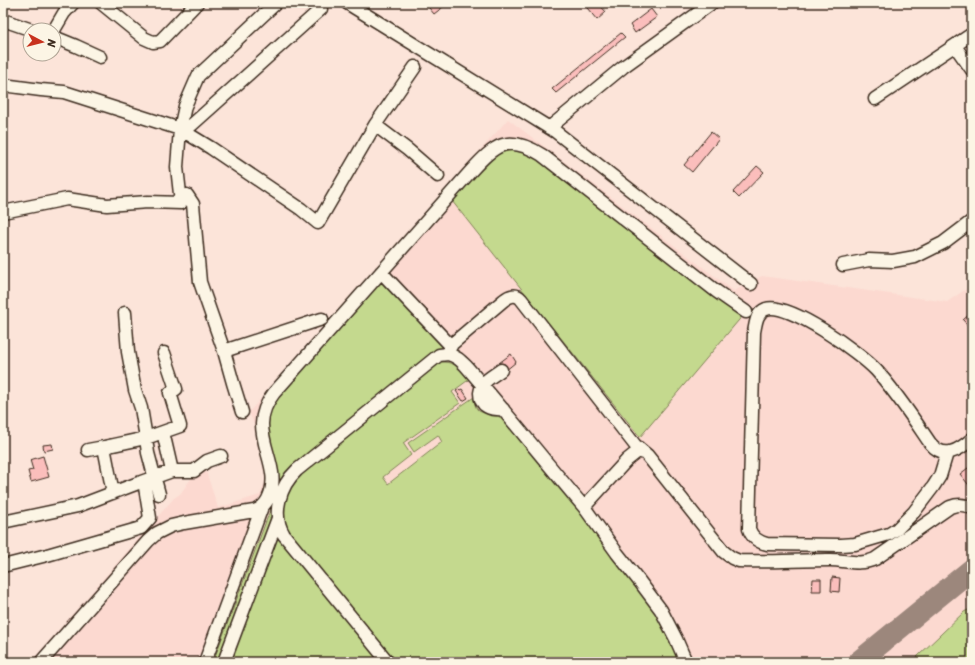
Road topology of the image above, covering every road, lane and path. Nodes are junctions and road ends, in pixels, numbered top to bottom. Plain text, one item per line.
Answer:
1 (73, 3) edge
2 (101, 3) edge
3 (198, 3) edge
4 (276, 3) edge
5 (347, 3) edge
6 (712, 3) edge
7 (321, 8) dead end
8 (3, 20) edge
9 (59, 22) edge
10 (22, 27) edge
11 (972, 34) edge
12 (62, 41) edge
13 (954, 46) junction
14 (100, 57) dead end
15 (415, 67) dead end
16 (972, 70) edge
17 (3, 85) edge
18 (875, 99) dead end
19 (376, 125) junction
20 (549, 128) junction
21 (182, 130) junction
22 (438, 176) dead end
23 (181, 203) junction
24 (3, 212) edge
25 (972, 221) edge
26 (844, 265) dead end
27 (381, 272) junction
28 (751, 284) dead end
29 (746, 312) dead end
30 (125, 313) dead end
31 (322, 319) dead end
32 (449, 350) junction
33 (224, 351) junction
34 (164, 353) dead end
35 (502, 370) dead end
36 (482, 385) junction
37 (242, 412) dead end
38 (163, 432) junction
39 (146, 438) junction
40 (972, 439) edge
41 (104, 447) junction
42 (88, 450) dead end
43 (644, 453) junction
44 (947, 453) junction
45 (221, 456) dead end
46 (172, 471) junction
47 (149, 479) junction
48 (113, 493) junction
49 (158, 494) dead end
50 (262, 507) junction
51 (584, 507) junction
52 (972, 508) edge
53 (278, 518) junction
54 (3, 522) edge
55 (3, 566) edge
56 (41, 662) edge
57 (205, 662) edge
58 (224, 662) edge
59 (388, 662) edge
60 (686, 662) edge

1 - 9 street
2 - 3 street
4 - 21 street
5 - 20 street
6 - 20 street
7 - 21 street
8 - 10 street
11 - 13 street
12 - 14 street
13 - 16 street
13 - 18 street
15 - 19 street
17 - 21 street
19 - 21 street
19 - 22 street
20 - 28 street
21 - 23 street
23 - 24 street
23 - 33 street
25 - 26 street
27 - 29 street
27 - 32 street
27 - 50 street
30 - 39 street
31 - 33 street
32 - 36 street
32 - 43 street
32 - 53 street
33 - 37 street
34 - 38 street
35 - 36 street
36 - 51 street
38 - 39 street
38 - 46 street
39 - 41 street
39 - 47 street
40 - 44 street
41 - 42 street
41 - 48 street
43 - 51 street
43 - 52 street
44 - 44 street
45 - 46 street
46 - 47 street
47 - 48 street
47 - 49 street
47 - 55 street
48 - 54 street
50 - 56 street
50 - 57 street
51 - 60 street
53 - 58 street
53 - 59 street

